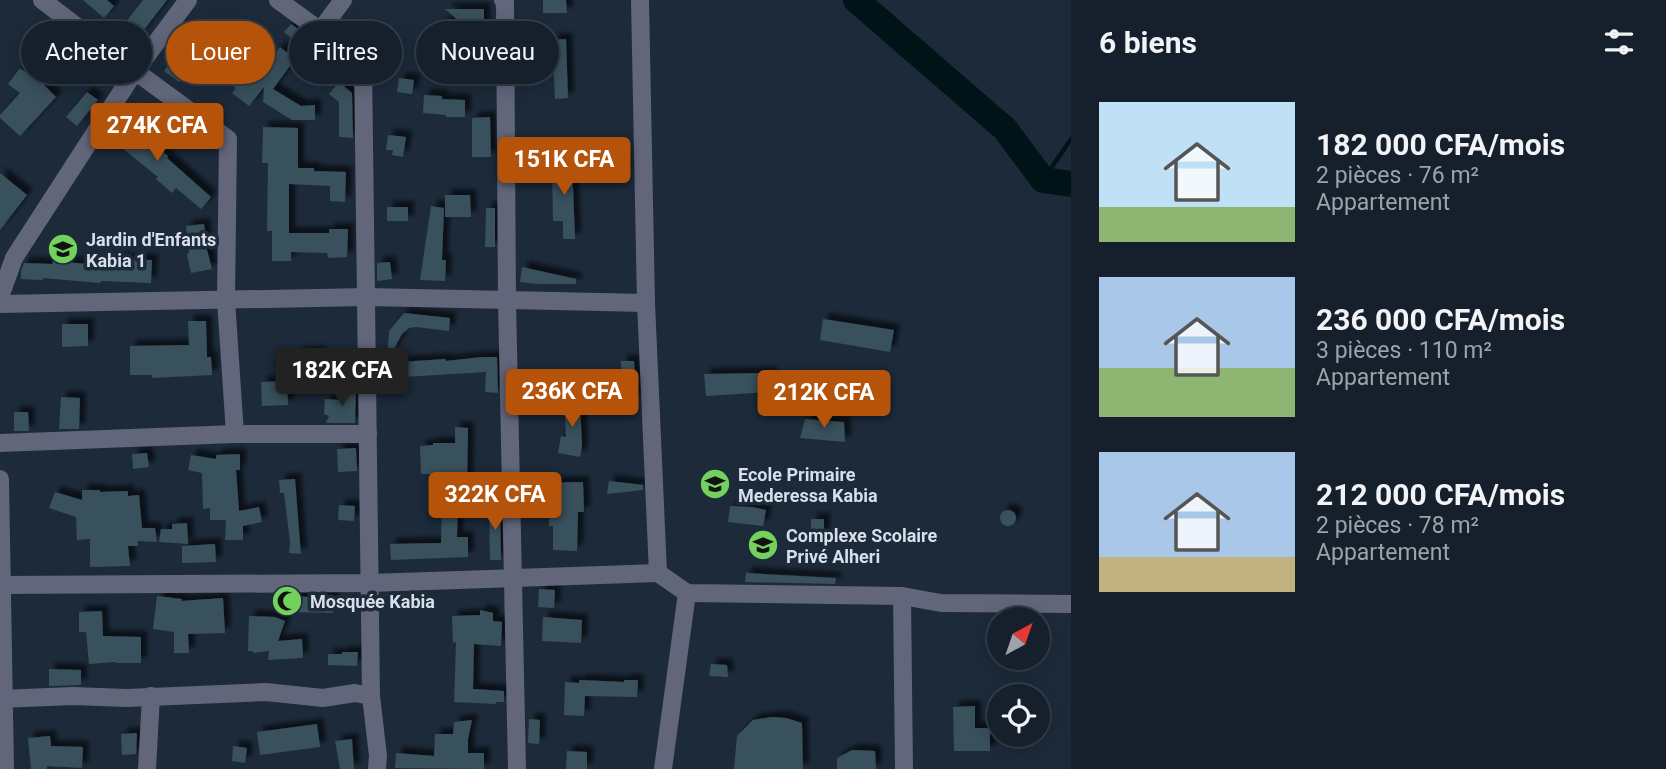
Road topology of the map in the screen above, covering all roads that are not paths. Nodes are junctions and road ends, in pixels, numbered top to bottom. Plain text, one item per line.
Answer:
1 (42, 0) edge
2 (188, 0) edge
3 (278, 0) edge
4 (343, 0) edge
5 (503, 0) edge
6 (640, 0) edge
7 (70, 21) edge
8 (306, 21) edge
9 (327, 21) edge
10 (152, 48) edge
11 (152, 83) edge
12 (127, 84) edge
13 (363, 84) edge
14 (0, 297) edge
15 (366, 297) junction
16 (226, 300) junction
17 (507, 300) junction
18 (646, 303) junction
19 (0, 304) edge
20 (235, 434) junction
21 (368, 434) junction
22 (0, 443) edge
23 (0, 479) edge
24 (658, 573) junction
25 (513, 578) junction
26 (370, 583) junction
27 (1, 585) edge
28 (687, 593) junction
29 (902, 596) junction
30 (1071, 604) edge
31 (151, 696) junction
32 (372, 696) junction
33 (2, 699) edge
34 (5, 769) edge
35 (147, 769) edge
36 (377, 769) edge
37 (517, 769) edge
38 (663, 769) edge
39 (904, 769) edge

1 - 7 street
2 - 10 street
3 - 8 street
4 - 9 street
5 - 17 street
6 - 18 street
11 - 16 street
12 - 14 street
13 - 15 street
15 - 16 street
15 - 17 street
15 - 21 street
16 - 19 street
16 - 20 street
17 - 18 street
17 - 25 street
18 - 24 street
20 - 21 street
20 - 22 street
21 - 26 street
23 - 27 street
24 - 25 street
24 - 28 street
25 - 26 street
25 - 37 street
26 - 27 street
26 - 32 street
27 - 33 street
28 - 29 street
28 - 38 street
29 - 30 street
29 - 39 street
31 - 32 street
31 - 33 street
31 - 35 street
32 - 36 street
33 - 34 street

